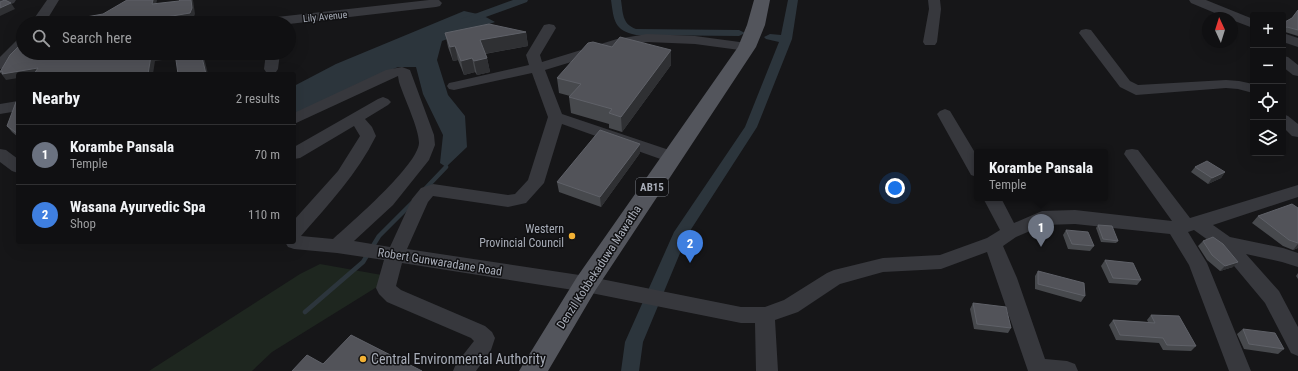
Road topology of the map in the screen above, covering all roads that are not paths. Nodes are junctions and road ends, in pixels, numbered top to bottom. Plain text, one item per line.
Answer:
1 (10, 0) edge
2 (53, 0) edge
3 (762, 0) edge
4 (934, 0) edge
5 (1195, 0) edge
6 (436, 3) dead end
7 (0, 4) edge
8 (366, 6) edge
9 (43, 16) edge
10 (296, 19) edge
11 (1250, 23) edge
12 (549, 28) dead end
13 (1086, 33) dead end
14 (1286, 38) edge
15 (930, 42) dead end
16 (1298, 43) edge
17 (746, 47) junction
18 (16, 51) edge
19 (272, 60) edge
20 (1286, 62) edge
21 (0, 65) edge
22 (537, 68) junction
23 (271, 69) dead end
24 (1298, 72) edge
25 (454, 86) dead end
26 (1250, 88) edge
27 (383, 102) dead end
28 (16, 106) edge
29 (0, 109) edge
30 (556, 117) junction
31 (296, 118) edge
32 (356, 118) junction
33 (948, 120) dead end
34 (1284, 120) edge
35 (1298, 132) edge
36 (296, 153) edge
37 (0, 154) edge
38 (1132, 154) dead end
39 (672, 157) junction
40 (16, 166) edge
41 (974, 166) edge
42 (1298, 191) edge
43 (994, 201) edge
44 (1186, 226) junction
45 (296, 230) edge
46 (1010, 232) junction
47 (296, 242) edge
48 (992, 243) junction
49 (1225, 243) junction
50 (344, 247) junction
51 (389, 254) junction
52 (1298, 260) edge
53 (586, 284) junction
54 (764, 315) junction
55 (1298, 347) edge
56 (464, 371) edge
57 (533, 371) edge
58 (767, 371) edge
59 (1067, 371) edge
60 (1240, 371) edge

1 - 7 street
2 - 9 street
3 - 17 main road, Denzil Kobbekaduwa Mawatha / AB15
4 - 15 street
5 - 11 street
6 - 8 street, Lily Avenue
8 - 10 street, Lily Avenue
12 - 22 street
13 - 26 street
14 - 16 street
17 - 22 street
17 - 39 main road, Denzil Kobbekaduwa Mawatha / AB15
18 - 21 street
19 - 23 street
20 - 24 street
22 - 25 street
22 - 30 street
27 - 32 street
28 - 29 street
30 - 39 street
30 - 51 street
31 - 50 street
32 - 36 street
32 - 45 street
33 - 41 street
34 - 35 street
37 - 40 street
38 - 44 street
39 - 53 main road, Denzil Kobbekaduwa Mawatha / AB15
42 - 44 street
43 - 46 street
44 - 46 street, Robert Gunwaradane Road
44 - 49 street
44 - 60 street
46 - 48 street, Robert Gunwaradane Road
47 - 50 street, Robert Gunwaradane Road
48 - 54 street, Robert Gunwaradane Road
48 - 59 street
49 - 52 street
49 - 55 street
50 - 51 street, Robert Gunwaradane Road
51 - 53 street, Robert Gunwaradane Road
51 - 56 street
53 - 54 street, Robert Gunwaradane Road
53 - 57 main road, Denzil Kobbekaduwa Mawatha / AB15
54 - 58 street

